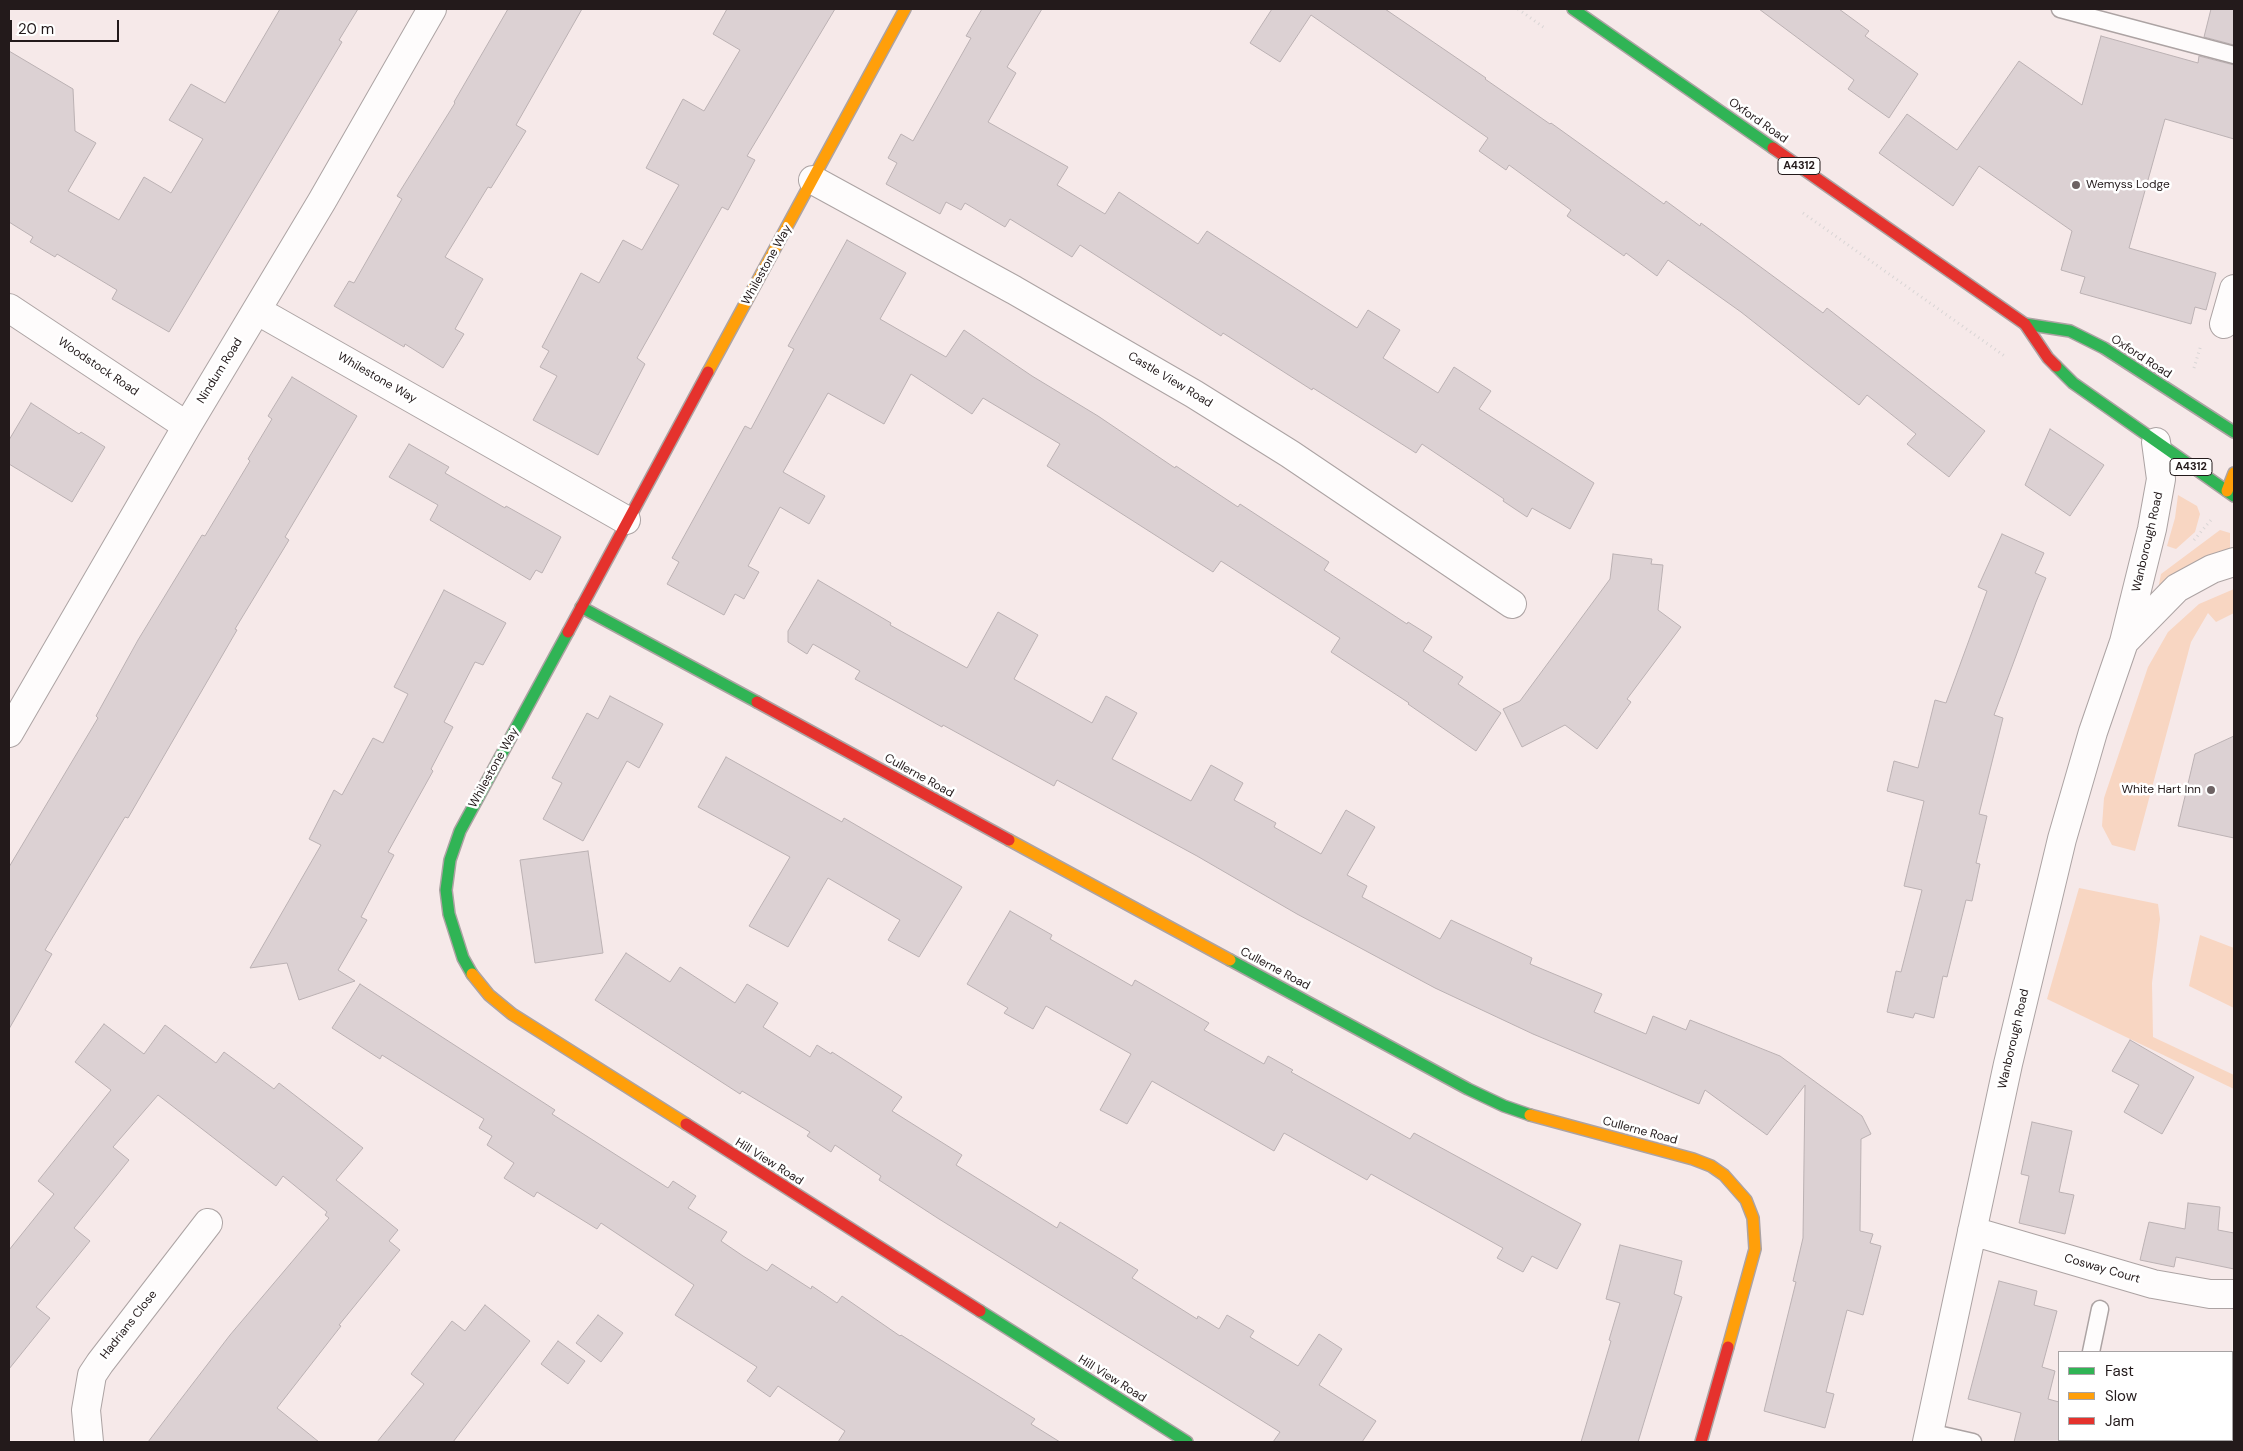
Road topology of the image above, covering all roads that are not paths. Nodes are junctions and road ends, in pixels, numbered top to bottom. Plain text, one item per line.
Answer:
1 (432, 9) edge
2 (905, 9) edge
3 (1573, 9) edge
4 (2060, 9) edge
5 (2234, 56) edge
6 (813, 180) junction
7 (2234, 289) edge
8 (9, 308) edge
9 (258, 310) junction
10 (2025, 324) junction
11 (2224, 324) dead end
12 (187, 426) junction
13 (2234, 432) edge
14 (2156, 442) junction
15 (2234, 473) edge
16 (2230, 494) edge
17 (626, 520) junction
18 (2234, 562) edge
19 (1512, 604) dead end
20 (581, 607) junction
21 (2124, 642) junction
22 (9, 733) edge
23 (460, 831) joint
24 (208, 1223) dead end
25 (1972, 1231) junction
26 (2234, 1294) edge
27 (2100, 1309) dead end
28 (2091, 1351) edge
29 (1928, 1437) edge
30 (89, 1442) edge
31 (1187, 1442) edge
32 (1701, 1442) edge
33 (1973, 1442) edge

1 - 9 street, Nindum Road
2 - 6 street, Whilestone Way
3 - 10 street, Oxford Road / A4312
4 - 5 lane
6 - 17 street, Whilestone Way
6 - 19 street, Castle View Road
7 - 11 street
8 - 12 street, Woodstock Road
9 - 12 street, Nindum Road
9 - 17 street, Whilestone Way
10 - 13 street, Oxford Road / A4312
10 - 14 street, Oxford Road / A4312
12 - 22 street, Nindum Road
14 - 16 street, A4312
14 - 21 street, Wanborough Road
15 - 16 street
17 - 20 street, Whilestone Way
18 - 21 street, Wanborough Road
20 - 23 street, Whilestone Way
20 - 32 street, Cullerne Road
21 - 25 street, Wanborough Road
23 - 31 street, Hill View Road
24 - 30 street, Hadrians Close
25 - 26 street, Cosway Court
25 - 29 street, Wanborough Road
27 - 28 lane
29 - 33 lane

